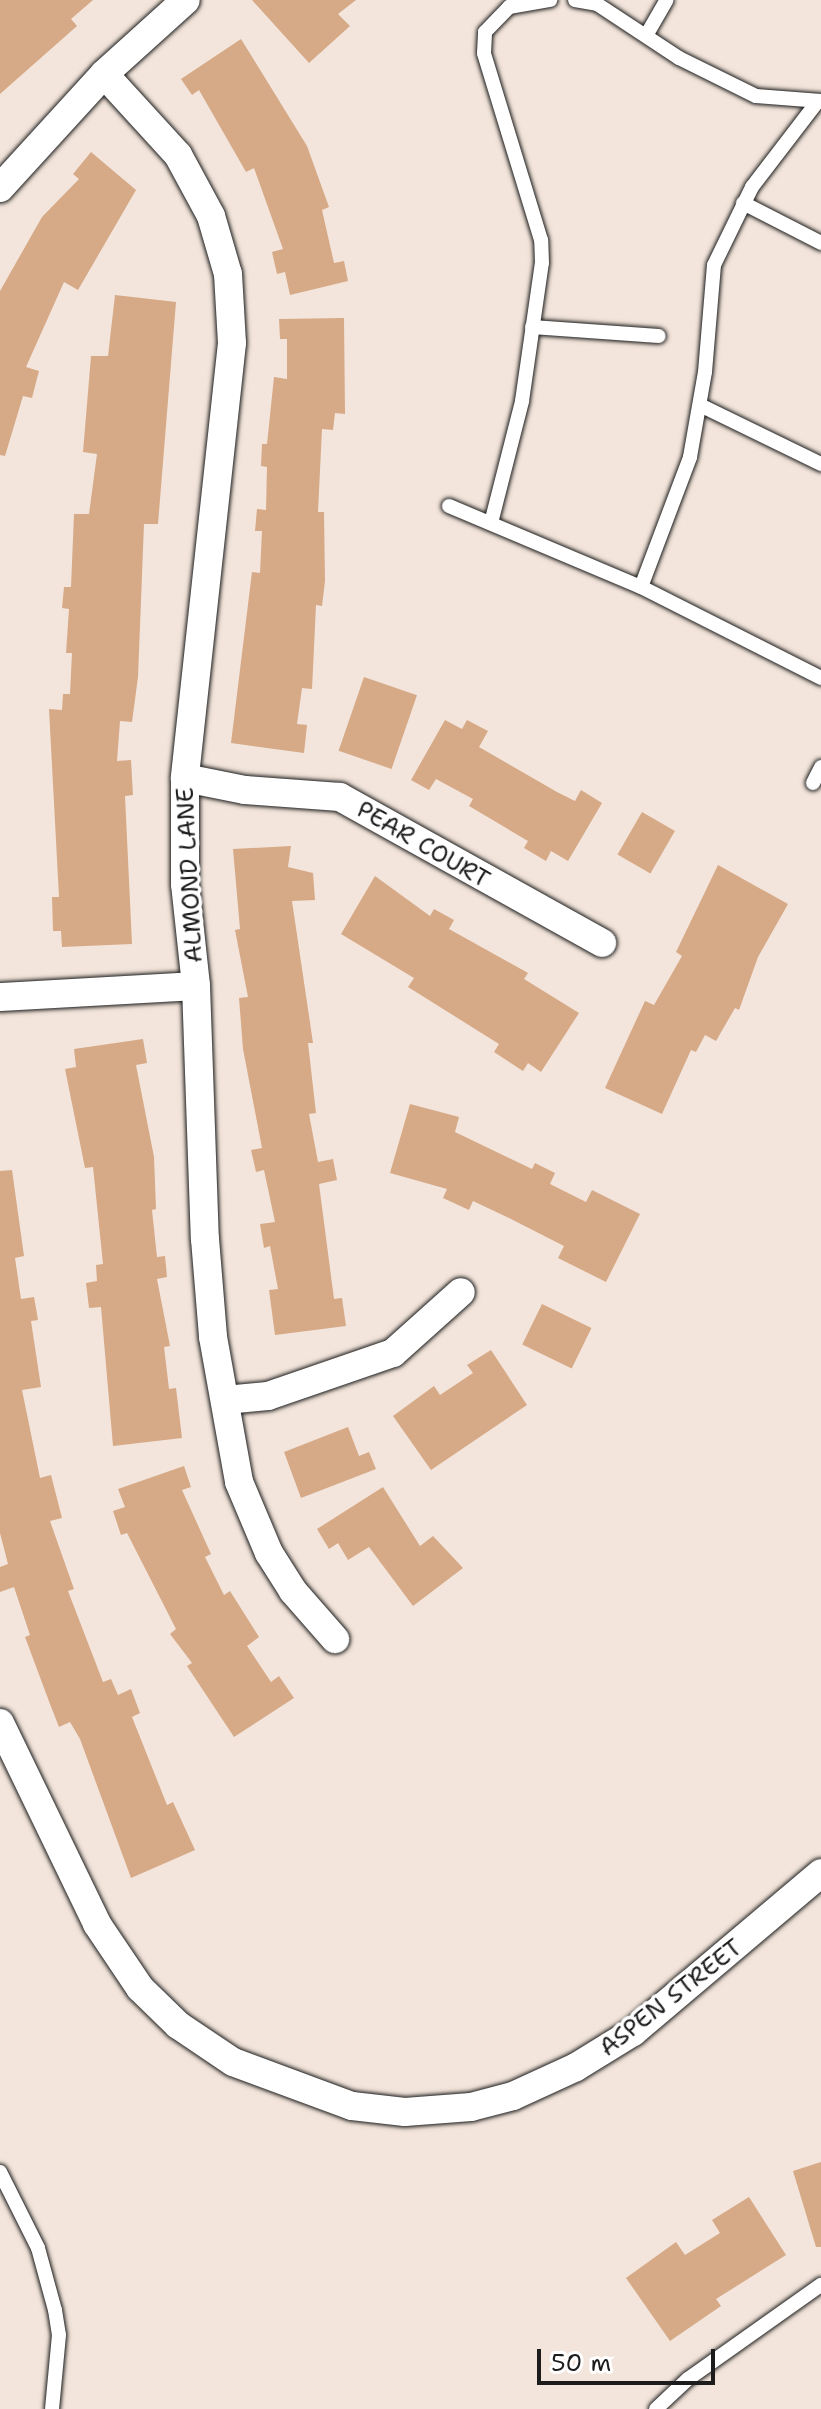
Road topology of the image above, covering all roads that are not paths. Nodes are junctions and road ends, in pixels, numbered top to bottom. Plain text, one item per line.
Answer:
1 (186, 0) edge
2 (550, 0) edge
3 (575, 0) edge
4 (667, 0) edge
5 (647, 34) junction
6 (104, 74) junction
7 (820, 101) edge
8 (0, 188) edge
9 (743, 203) junction
10 (821, 243) edge
11 (532, 327) junction
12 (659, 336) dead end
13 (700, 405) junction
14 (821, 464) edge
15 (449, 506) dead end
16 (491, 523) junction
17 (641, 587) junction
18 (821, 678) edge
19 (821, 767) edge
20 (185, 778) junction
21 (813, 783) dead end
22 (602, 943) dead end
23 (196, 986) junction
24 (0, 997) edge
25 (461, 1292) dead end
26 (225, 1400) junction
27 (335, 1639) dead end
28 (0, 1723) edge
29 (821, 1873) edge
30 (0, 2172) edge
31 (821, 2285) edge
32 (52, 2409) edge
33 (656, 2409) edge

1 - 6 street
2 - 11 lane
3 - 5 lane
4 - 5 lane
5 - 7 lane
6 - 8 street
6 - 20 street, ALMOND LANE
7 - 9 lane
9 - 10 lane
9 - 13 lane
11 - 12 lane
11 - 16 lane
13 - 14 lane
13 - 17 lane
15 - 16 lane
16 - 17 lane
17 - 18 lane
19 - 21 lane
20 - 22 street, PEAR COURT
20 - 23 street, ALMOND LANE
23 - 24 street
23 - 26 street, ALMOND LANE
25 - 26 street
26 - 27 street, ALMOND LANE
28 - 29 street, ASPEN STREET
30 - 32 lane
31 - 33 lane

